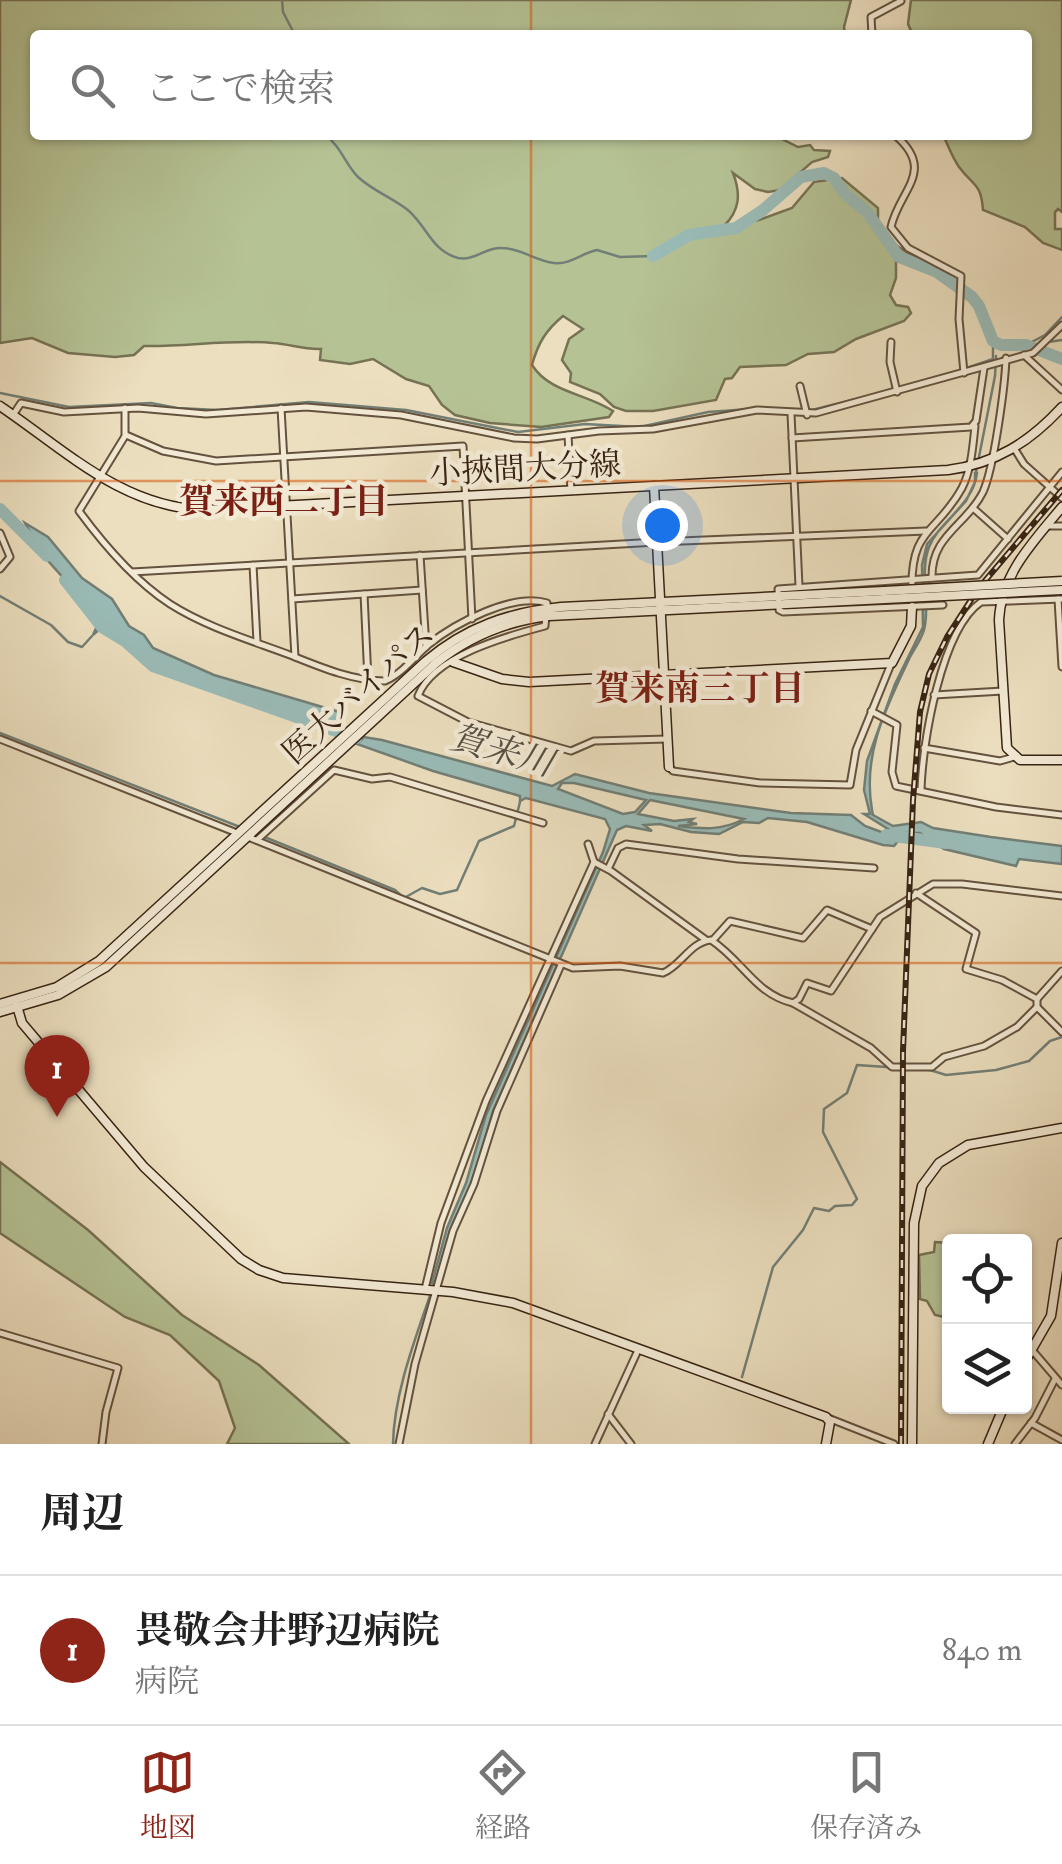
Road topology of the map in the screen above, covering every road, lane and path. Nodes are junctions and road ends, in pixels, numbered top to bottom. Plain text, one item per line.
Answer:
1 (901, 1) edge
2 (871, 30) edge
3 (900, 140) edge
4 (1062, 325) edge
5 (892, 342) dead end
6 (1024, 355) junction
7 (1003, 359) junction
8 (988, 365) junction
9 (964, 373) junction
10 (800, 386) dead end
11 (1062, 390) edge
12 (897, 392) junction
13 (0, 406) edge
14 (1062, 407) edge
15 (126, 408) junction
16 (281, 408) junction
17 (791, 414) junction
18 (13, 415) junction
19 (808, 415) junction
20 (975, 423) junction
21 (568, 434) junction
22 (126, 435) junction
23 (792, 438) junction
24 (1014, 448) junction
25 (284, 457) junction
26 (978, 464) junction
27 (1062, 472) edge
28 (100, 476) junction
29 (794, 479) junction
30 (654, 486) junction
31 (1050, 488) junction
32 (571, 491) junction
33 (466, 496) junction
34 (1062, 498) edge
35 (286, 506) junction
36 (1062, 507) edge
37 (972, 508) junction
38 (1046, 526) junction
39 (1062, 526) edge
40 (926, 531) junction
41 (0, 532) edge
42 (797, 535) junction
43 (1008, 539) junction
44 (657, 542) junction
45 (468, 552) junction
46 (420, 555) junction
47 (290, 563) junction
48 (253, 565) junction
49 (0, 569) edge
50 (132, 572) junction
51 (932, 578) junction
52 (912, 580) junction
53 (1062, 581) edge
54 (799, 586) junction
55 (422, 590) junction
56 (364, 594) junction
57 (884, 595) junction
58 (1061, 596) edge
59 (292, 600) junction
60 (778, 600) junction
61 (1001, 602) junction
62 (944, 605) dead end
63 (660, 606) junction
64 (912, 607) junction
65 (543, 614) junction
66 (472, 619) junction
67 (257, 643) junction
68 (426, 647) junction
69 (1062, 651) edge
70 (295, 657) junction
71 (453, 662) junction
72 (892, 663) junction
73 (1062, 667) edge
74 (664, 674) junction
75 (368, 680) junction
76 (1002, 691) junction
77 (934, 695) junction
78 (870, 710) junction
79 (0, 738) edge
80 (667, 739) junction
81 (924, 748) junction
82 (1014, 757) junction
83 (1062, 760) edge
84 (669, 767) joint
85 (920, 791) junction
86 (1062, 815) edge
87 (543, 824) dead end
88 (248, 832) junction
89 (588, 844) dead end
90 (594, 862) junction
91 (874, 868) dead end
92 (608, 869) junction
93 (916, 894) junction
94 (1061, 896) edge
95 (872, 929) junction
96 (709, 941) junction
97 (549, 960) junction
98 (561, 964) junction
99 (1062, 971) edge
100 (793, 1003) junction
101 (1037, 1003) junction
102 (0, 1004) edge
103 (17, 1005) junction
104 (0, 1012) edge
105 (1062, 1032) edge
106 (1062, 1128) edge
107 (1062, 1244) edge
108 (432, 1290) junction
109 (0, 1334) edge
110 (639, 1348) junction
111 (1032, 1350) joint
112 (1055, 1379) junction
113 (1062, 1384) edge
114 (608, 1414) junction
115 (1001, 1414) edge
116 (826, 1417) junction
117 (1031, 1423) junction
118 (1062, 1440) edge
119 (884, 1442) edge
120 (102, 1444) edge
121 (399, 1444) edge
122 (594, 1444) edge
123 (632, 1444) edge
124 (826, 1444) edge
125 (894, 1444) edge
126 (912, 1444) edge
127 (988, 1444) edge
128 (1015, 1444) edge

1 - 2 street
3 - 9 street
4 - 6 street
5 - 12 street
6 - 7 street
6 - 11 street
7 - 8 street
7 - 26 street
8 - 9 street
8 - 20 street
9 - 12 street
10 - 19 street
12 - 19 street
13 - 18 main road, 小挾間大分線
14 - 24 main road, 小挾間大分線
15 - 16 street
15 - 18 street
15 - 22 street
16 - 21 street
16 - 25 street
17 - 19 street
17 - 21 street
17 - 23 street
18 - 28 main road, 小挾間大分線
20 - 23 street
20 - 26 street
21 - 32 street
22 - 25 street
22 - 28 street
23 - 29 street
24 - 26 main road, 小挾間大分線
24 - 31 street
25 - 33 street
25 - 35 street
26 - 29 main road, 小挾間大分線
26 - 37 street
26 - 40 street
27 - 31 street
28 - 35 main road, 小挾間大分線
28 - 50 street
29 - 30 main road, 小挾間大分線
29 - 42 street
30 - 32 main road, 小挾間大分線
30 - 44 main road
31 - 34 street
31 - 43 street
32 - 33 main road, 小挾間大分線
33 - 35 main road, 小挾間大分線
33 - 45 street
35 - 47 street
36 - 38 main road
37 - 43 street
37 - 51 street
38 - 39 street
38 - 61 main road
40 - 42 street
40 - 52 street
41 - 49 street
42 - 44 street
42 - 54 street
43 - 51 street
44 - 45 street
44 - 63 main road
45 - 46 street
45 - 66 street
46 - 47 street
46 - 55 street
47 - 48 street
47 - 59 street
48 - 50 street
48 - 67 street
50 - 67 street
51 - 52 street
52 - 54 street
52 - 64 street
53 - 57 main road, 医大バイパス, bridge
54 - 60 street
55 - 56 street
55 - 68 street
56 - 59 street
56 - 75 street
57 - 58 main road, 医大バイパス, bridge
57 - 60 main road, 医大バイパス
58 - 61 street
58 - 69 street
59 - 70 street
60 - 63 main road, 医大バイパス
60 - 64 street
61 - 76 main road
61 - 77 street
62 - 64 street
63 - 65 main road, 医大バイパス
63 - 74 main road
64 - 72 main road
65 - 66 street
65 - 71 street
65 - 88 main road
65 - 88 main road, 医大バイパス
66 - 68 street
67 - 70 street
68 - 75 street
69 - 73 street
70 - 75 street
71 - 74 main road
71 - 80 street
72 - 74 main road
72 - 78 street
74 - 80 main road
76 - 77 street
76 - 82 main road
77 - 81 street
78 - 84 street
78 - 85 street
79 - 88 street
80 - 84 main road
81 - 82 street
81 - 85 street
82 - 83 main road
85 - 86 street
87 - 88 street
88 - 97 street
88 - 103 main road, 医大バイパス
89 - 90 street
90 - 92 street
90 - 97 street
91 - 92 street
92 - 96 street
93 - 94 street
93 - 95 street
93 - 101 street
95 - 96 street
95 - 100 street
96 - 98 street
96 - 100 street
97 - 98 street
97 - 108 street
98 - 108 street
99 - 101 street
100 - 101 street
101 - 105 street
102 - 103 main road, 医大バイパス
103 - 104 main road, 医大バイパス
103 - 108 main road
106 - 126 main road
107 - 111 main road
108 - 110 main road
108 - 121 street
109 - 120 street
110 - 114 street
110 - 116 main road
111 - 112 street
112 - 113 street
112 - 117 street
114 - 122 street
114 - 123 street
115 - 127 main road
116 - 119 street
116 - 124 main road
117 - 118 street
117 - 128 street
119 - 125 street

